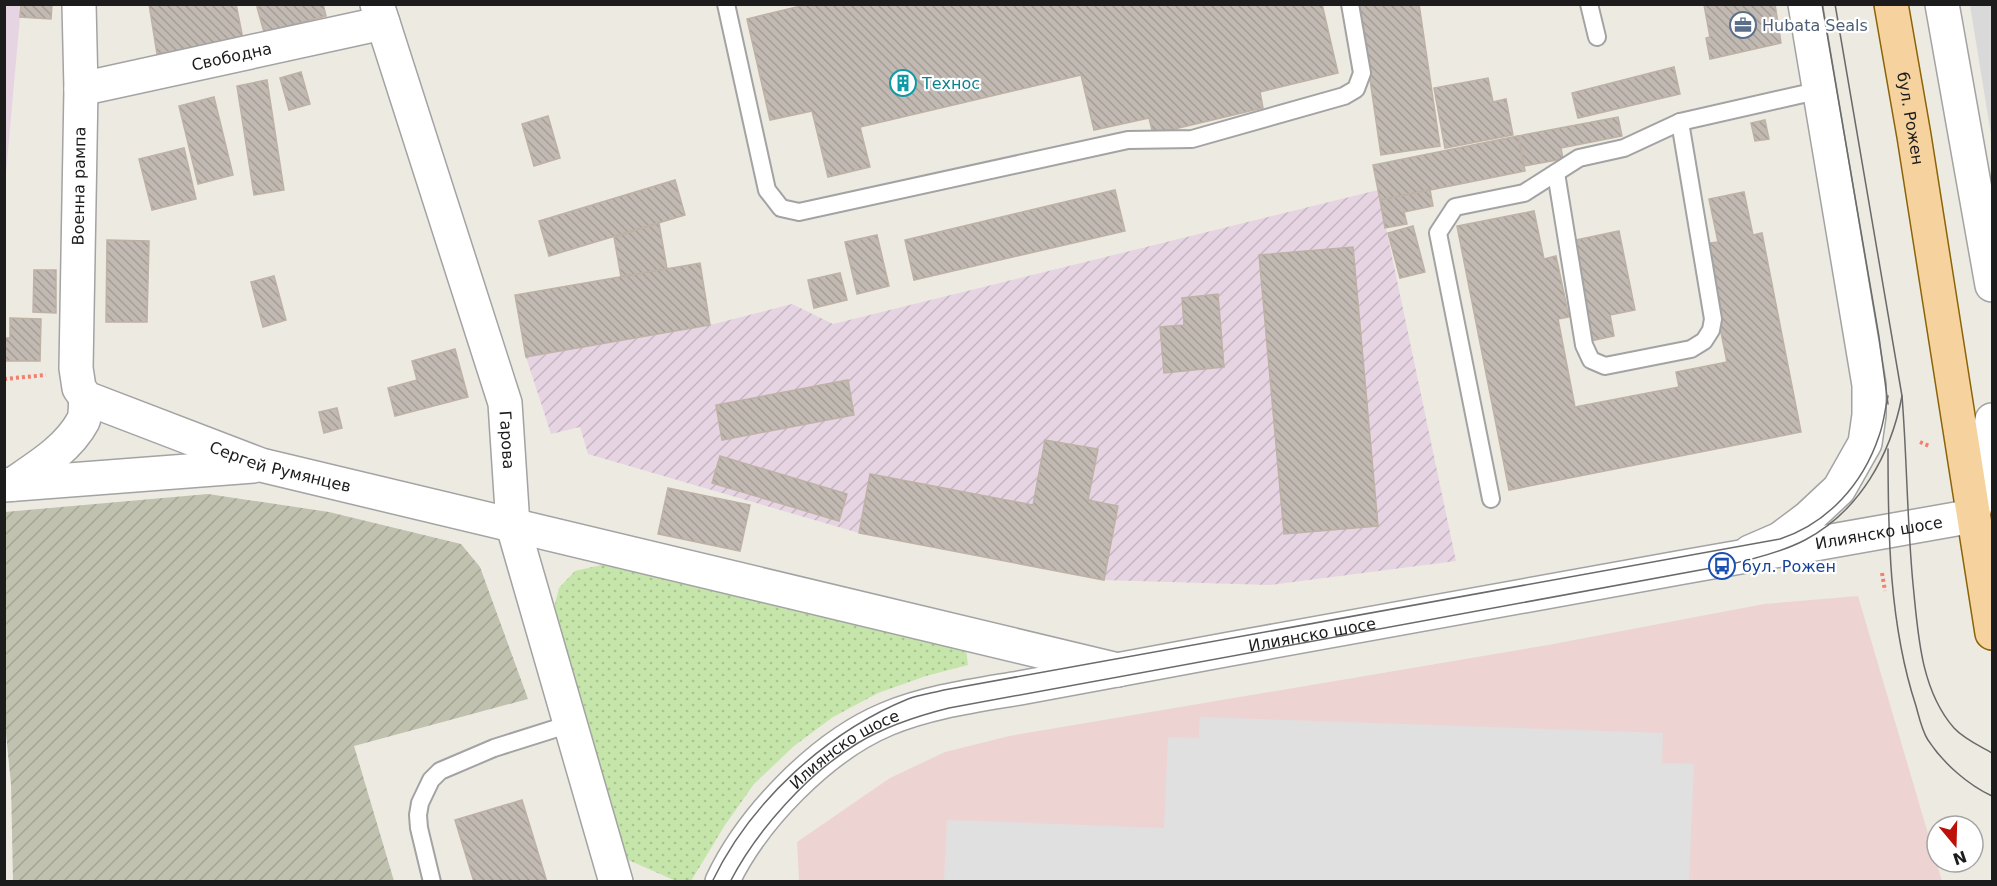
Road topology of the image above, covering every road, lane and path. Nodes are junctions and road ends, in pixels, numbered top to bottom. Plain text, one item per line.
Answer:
1 (80, 4) edge
2 (726, 4) edge
3 (1350, 4) edge
4 (1589, 4) edge
5 (1805, 4) edge
6 (1891, 4) edge
7 (1942, 4) edge
8 (380, 14) edge
9 (1597, 37) dead end
10 (81, 89) junction
11 (1821, 90) junction
12 (1680, 122) junction
13 (1979, 124) edge
14 (1556, 173) junction
15 (1992, 285) edge
16 (4, 379) edge
17 (69, 380) junction
18 (1992, 420) edge
19 (1920, 442) dead end
20 (1929, 446) dead end
21 (261, 465) junction
22 (8, 485) edge
23 (1491, 499) dead end
24 (1973, 516) junction
25 (513, 526) junction
26 (1730, 559) junction
27 (1882, 573) dead end
28 (1885, 591) dead end
29 (1992, 633) edge
30 (1118, 670) junction
31 (570, 724) junction
32 (432, 882) edge
33 (616, 882) edge
34 (722, 882) edge

1 - 10 street, Военна рампа
2 - 3 lane
4 - 9 lane
5 - 11 street
6 - 24 main road, бул. Рожен
7 - 13 street
8 - 10 street, Свободна
8 - 25 street, Гарова
10 - 17 street, Военна рампа
11 - 12 lane
11 - 26 street
12 - 14 lane
12 - 14 lane
13 - 15 street
14 - 23 lane
16 - 17 path
17 - 21 street, Сергей Румянцев
17 - 22 street, Военна рампа
18 - 24 street, бул. Рожен
19 - 20 path
21 - 22 street
21 - 25 street, Сергей Румянцев
24 - 26 street, Илиянско шосе
24 - 29 main road, бул. Рожен
25 - 30 street, Сергей Румянцев
25 - 31 street, Гарова
26 - 30 street, Илиянско шосе
27 - 28 path
30 - 34 street, Илиянско шосе
31 - 32 lane
31 - 33 street, Гарова

